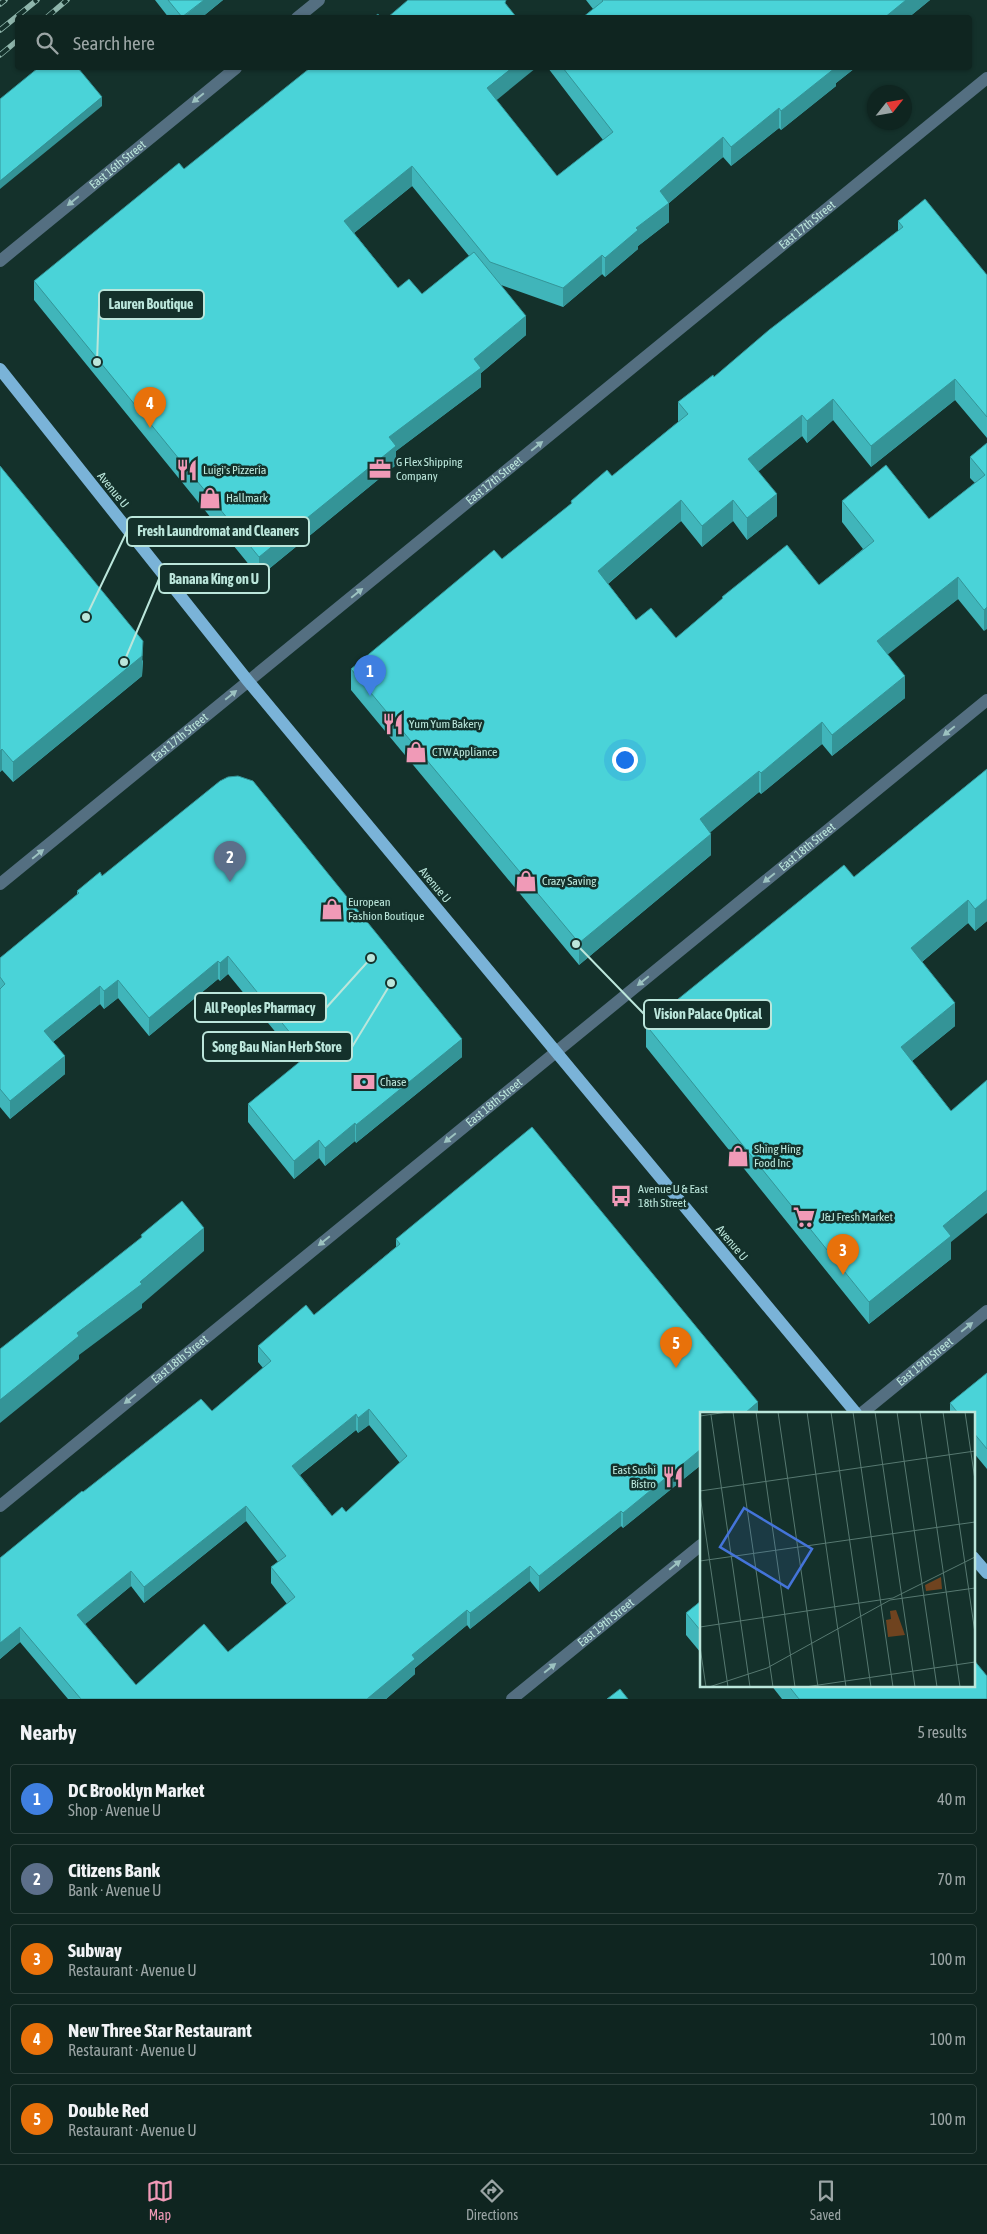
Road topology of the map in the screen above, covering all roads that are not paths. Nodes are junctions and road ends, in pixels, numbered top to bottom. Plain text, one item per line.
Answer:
1 (319, 0) edge
2 (301, 15) edge
3 (234, 70) edge
4 (987, 78) edge
5 (0, 261) edge
6 (0, 369) edge
7 (248, 682) junction
8 (987, 700) edge
9 (0, 884) edge
10 (555, 1052) junction
11 (987, 1311) edge
12 (855, 1412) edge
13 (863, 1412) edge
14 (0, 1506) edge
15 (700, 1546) edge
16 (974, 1557) edge
17 (987, 1574) edge
18 (512, 1699) edge

1 - 2 street
3 -> 5 street, East 16th Street
7 -> 4 street, East 17th Street
6 - 7 main road, Avenue U
9 -> 7 street, East 17th Street
7 - 10 main road, Avenue U
8 -> 10 street, East 18th Street
10 - 12 main road, Avenue U
10 -> 14 street, East 18th Street
13 -> 11 street, East 19th Street
18 -> 15 street, East 19th Street
16 - 17 main road

